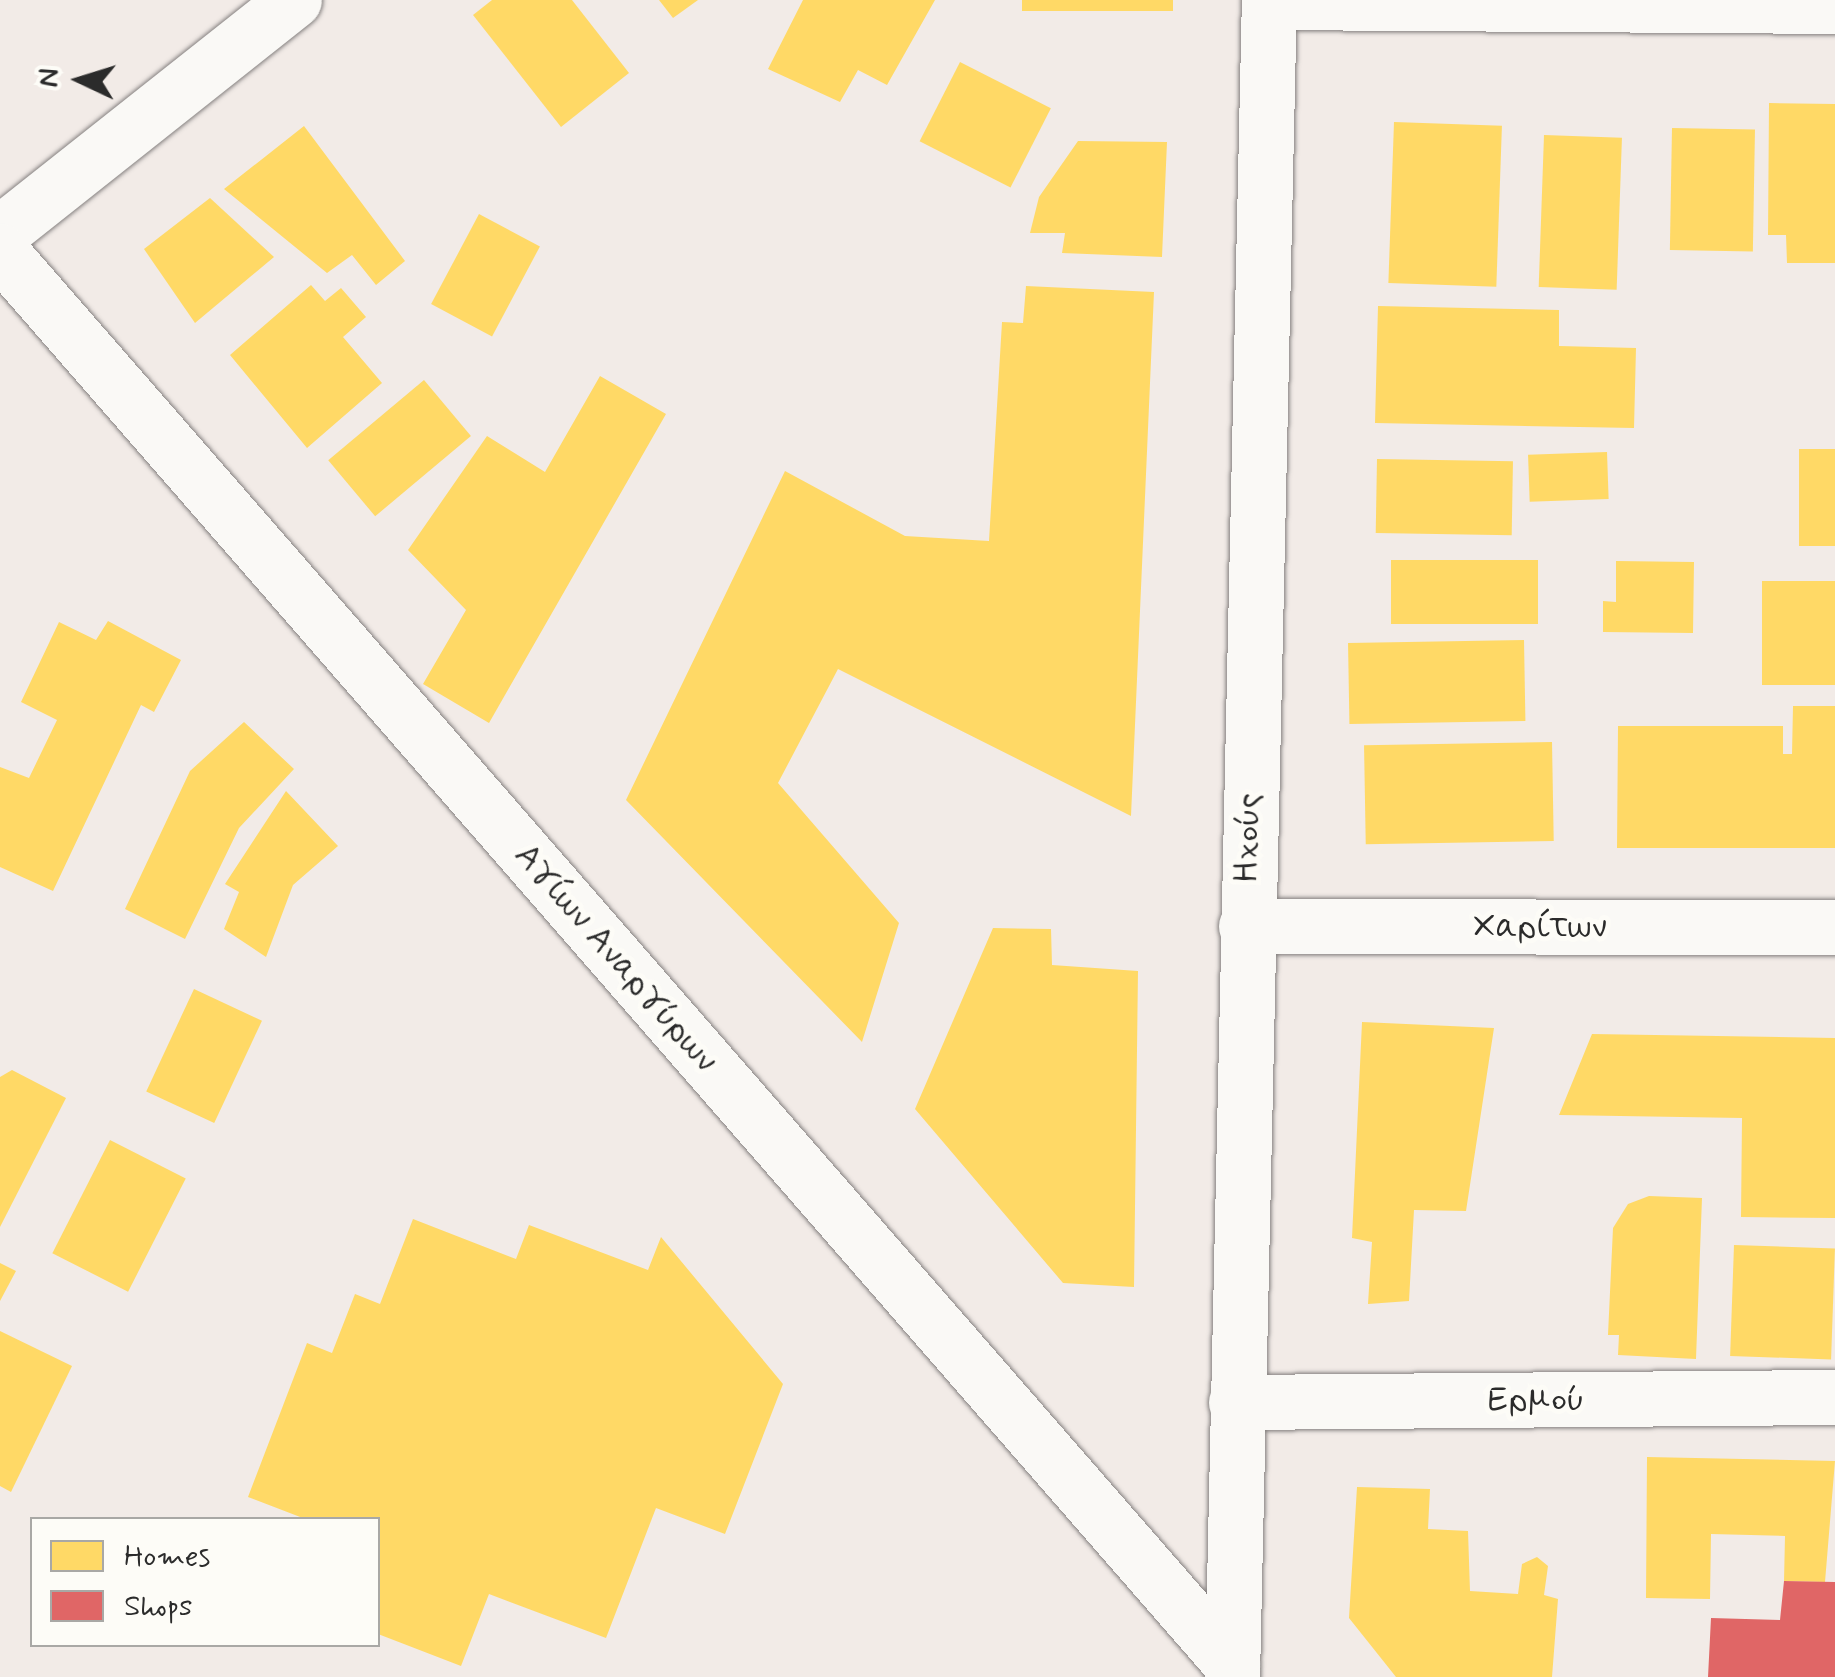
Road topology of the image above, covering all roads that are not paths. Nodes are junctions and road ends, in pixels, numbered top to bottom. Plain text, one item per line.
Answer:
1 (294, 0) edge
2 (1269, 1) edge
3 (1835, 6) edge
4 (0, 233) edge
5 (0, 251) edge
6 (1246, 926) junction
7 (1835, 927) edge
8 (1835, 1397) edge
9 (1236, 1402) junction
10 (1232, 1671) edge

1 - 4 street
2 - 3 street
2 - 6 street, Ηχούς
5 - 10 street, Αγίων Αναργύρων
6 - 7 street, Χαρίτων
6 - 9 street, Ηχούς
8 - 9 street, Ερμού
9 - 10 street, Ηχούς

